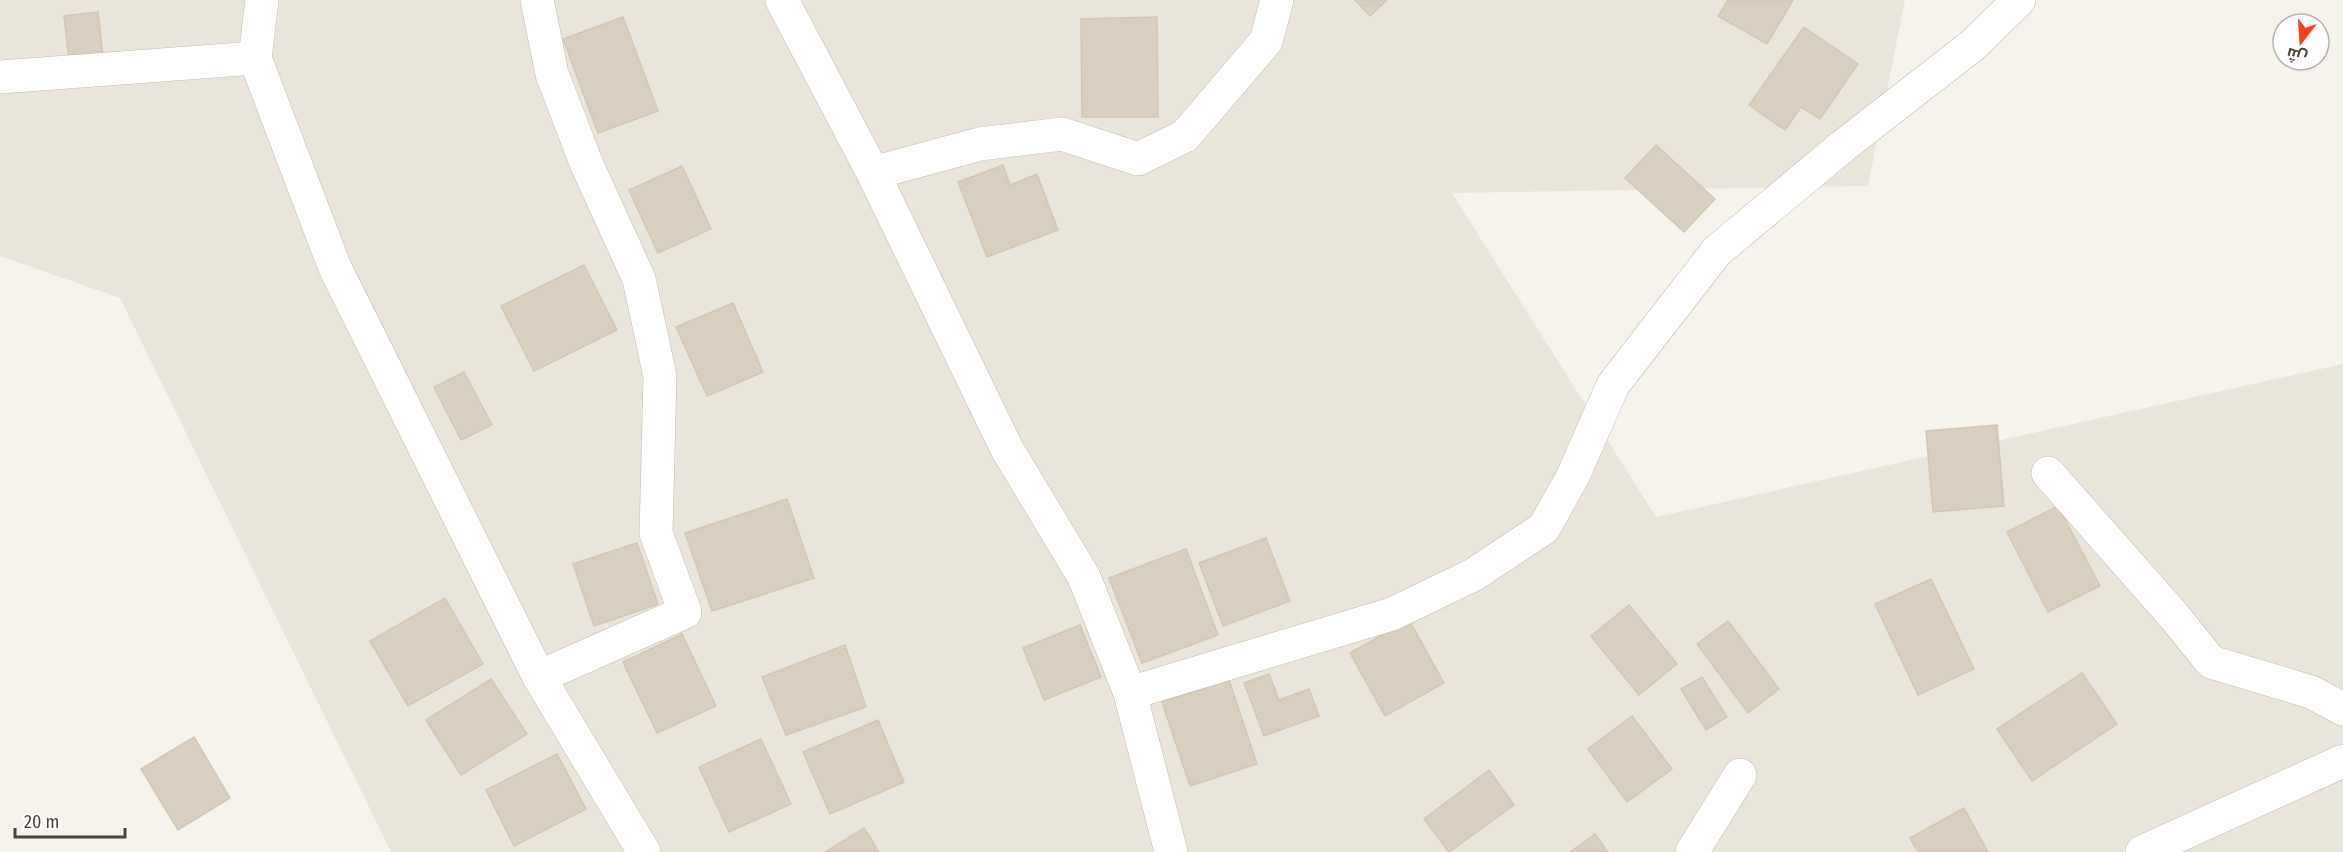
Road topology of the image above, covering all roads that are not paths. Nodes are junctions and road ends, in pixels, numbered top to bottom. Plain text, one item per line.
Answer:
1 (262, 0) edge
2 (537, 0) edge
3 (782, 0) edge
4 (1277, 0) edge
5 (2019, 0) edge
6 (255, 58) junction
7 (0, 77) edge
8 (873, 174) junction
9 (2048, 473) dead end
10 (539, 677) junction
11 (1130, 693) junction
12 (2343, 709) edge
13 (2343, 761) edge
14 (1740, 775) dead end
15 (644, 852) edge
16 (1171, 852) edge
17 (1692, 852) edge
18 (2142, 852) edge

1 - 6 street
2 - 10 street
3 - 8 street
4 - 8 street
5 - 11 street
6 - 7 street
6 - 10 street
8 - 11 street
9 - 12 street
10 - 15 street
11 - 16 street
13 - 18 street
14 - 17 street

